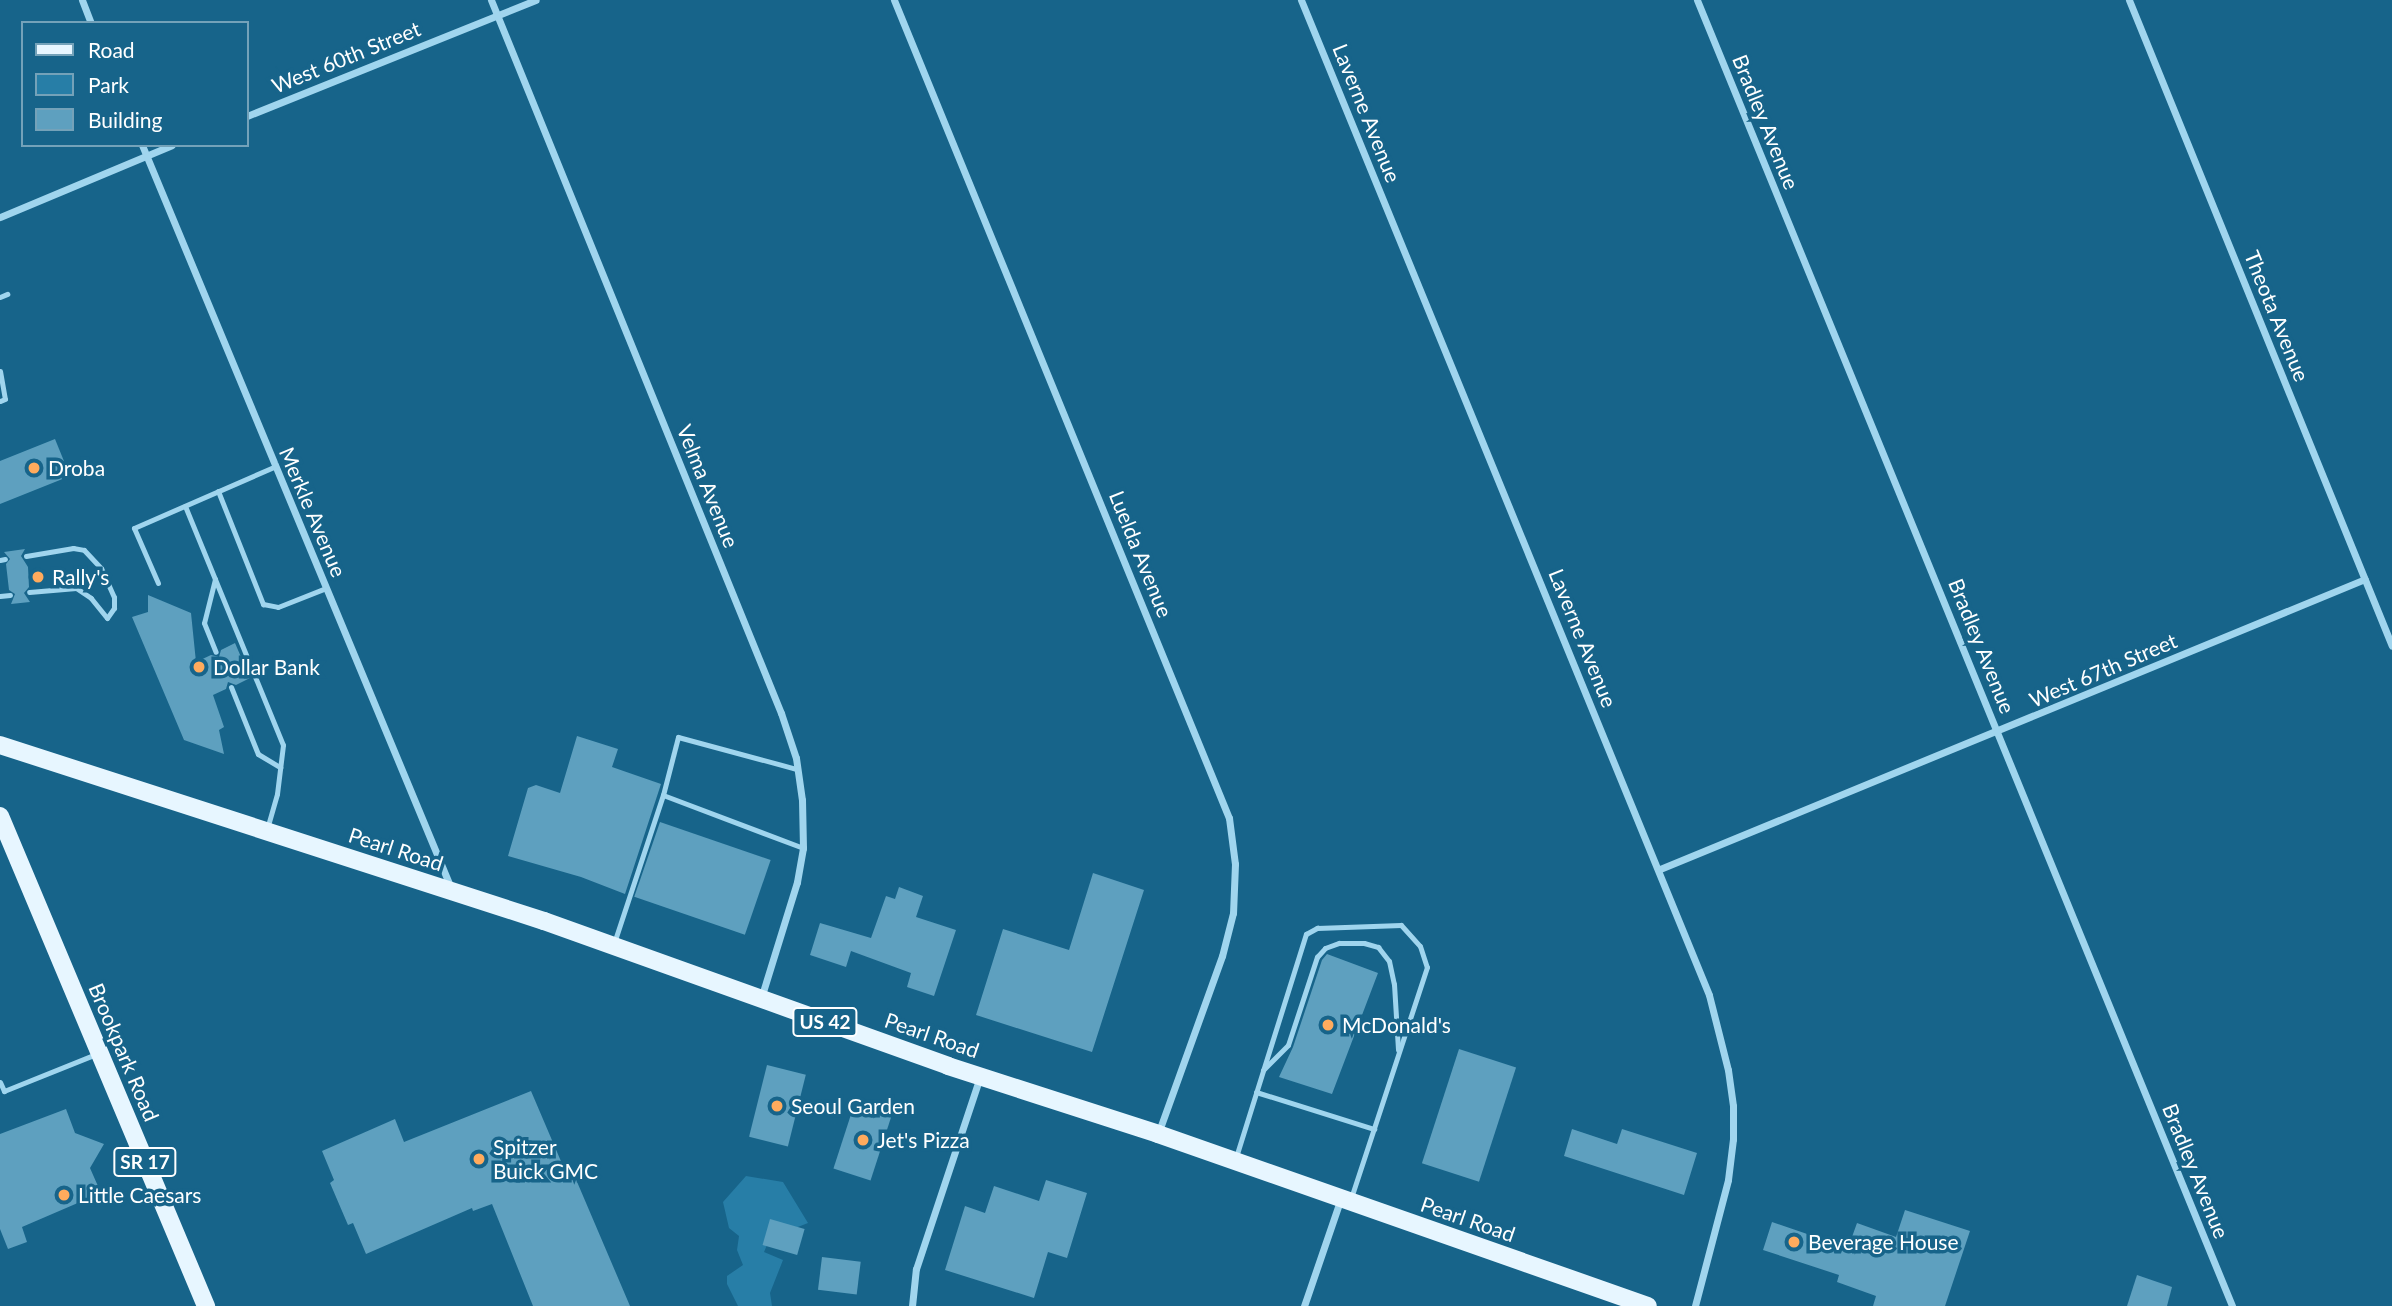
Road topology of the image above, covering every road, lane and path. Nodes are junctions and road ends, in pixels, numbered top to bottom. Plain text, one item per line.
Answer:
1 (82, 0) edge
2 (491, 0) edge
3 (536, 0) edge
4 (894, 0) edge
5 (1301, 0) edge
6 (1697, 0) edge
7 (2129, 0) edge
8 (498, 16) junction
9 (91, 21) edge
10 (248, 116) edge
11 (143, 147) edge
12 (167, 147) edge
13 (146, 156) junction
14 (0, 217) edge
15 (0, 370) edge
16 (0, 401) edge
17 (276, 466) junction
18 (218, 491) junction
19 (185, 506) junction
20 (26, 556) dead end
21 (215, 579) junction
22 (2365, 579) junction
23 (158, 583) dead end
24 (326, 588) junction
25 (29, 592) dead end
26 (10, 594) dead end
27 (0, 596) edge
28 (2392, 646) edge
29 (216, 652) dead end
30 (231, 687) dead end
31 (1998, 732) junction
32 (0, 745) edge
33 (280, 767) junction
34 (797, 769) junction
35 (663, 795) junction
36 (0, 816) edge
37 (266, 831) junction
38 (803, 848) junction
39 (1660, 869) junction
40 (453, 892) junction
41 (613, 945) junction
42 (761, 999) junction
43 (99, 1053) junction
44 (1399, 1053) junction
45 (1262, 1070) junction
46 (980, 1076) junction
47 (0, 1082) edge
48 (2, 1092) edge
49 (1255, 1092) junction
50 (1374, 1129) junction
51 (1158, 1133) junction
52 (1235, 1161) junction
53 (1346, 1200) junction
54 (206, 1306) edge
55 (912, 1306) edge
56 (1304, 1306) edge
57 (1648, 1306) edge
58 (1696, 1306) edge
59 (2232, 1306) edge

1 - 9 street
2 - 8 street, Velma Avenue
3 - 8 street, West 60th Street
4 - 51 street, Luelda Avenue
5 - 39 street, Laverne Avenue
6 - 31 street, Bradley Avenue
7 - 22 street, Theota Avenue
8 - 10 street, West 60th Street
8 - 34 street, Velma Avenue
11 - 13 street, Merkle Avenue
12 - 13 street
13 - 14 street
13 - 17 street, Merkle Avenue
15 - 16 lane
17 - 18 lane
17 - 24 street, Merkle Avenue
18 - 19 lane
18 - 24 lane
19 - 21 lane
19 - 23 lane
20 - 25 lane
21 - 29 lane
21 - 33 lane
22 - 28 street, Theota Avenue
22 - 31 street, West 67th Street
24 - 40 street, Merkle Avenue
26 - 27 lane
30 - 33 lane
31 - 39 street, West 67th Street
31 - 59 street, Bradley Avenue
32 - 37 main road, Pearl Road / US 42
33 - 37 lane
34 - 35 lane
34 - 38 street, Velma Avenue
35 - 38 lane
35 - 41 lane
36 - 43 main road, Brookpark Road / SR 17
37 - 40 main road, Pearl Road / US 42
38 - 42 street, Velma Avenue
39 - 58 street, Laverne Avenue
40 - 41 main road, Pearl Road / US 42
41 - 42 main road, Pearl Road / US 42
42 - 46 main road, Pearl Road / US 42
43 - 48 lane
43 - 54 main road, Brookpark Road / SR 17
44 - 45 lane
44 - 45 lane
44 - 50 lane
45 - 49 lane
46 - 51 main road, Pearl Road / US 42
46 - 55 street
47 - 48 lane
49 - 50 lane
49 - 52 lane
50 - 53 lane
51 - 52 main road, Pearl Road / US 42
52 - 53 main road, Pearl Road / US 42
53 - 56 street
53 - 57 main road, Pearl Road / US 42

